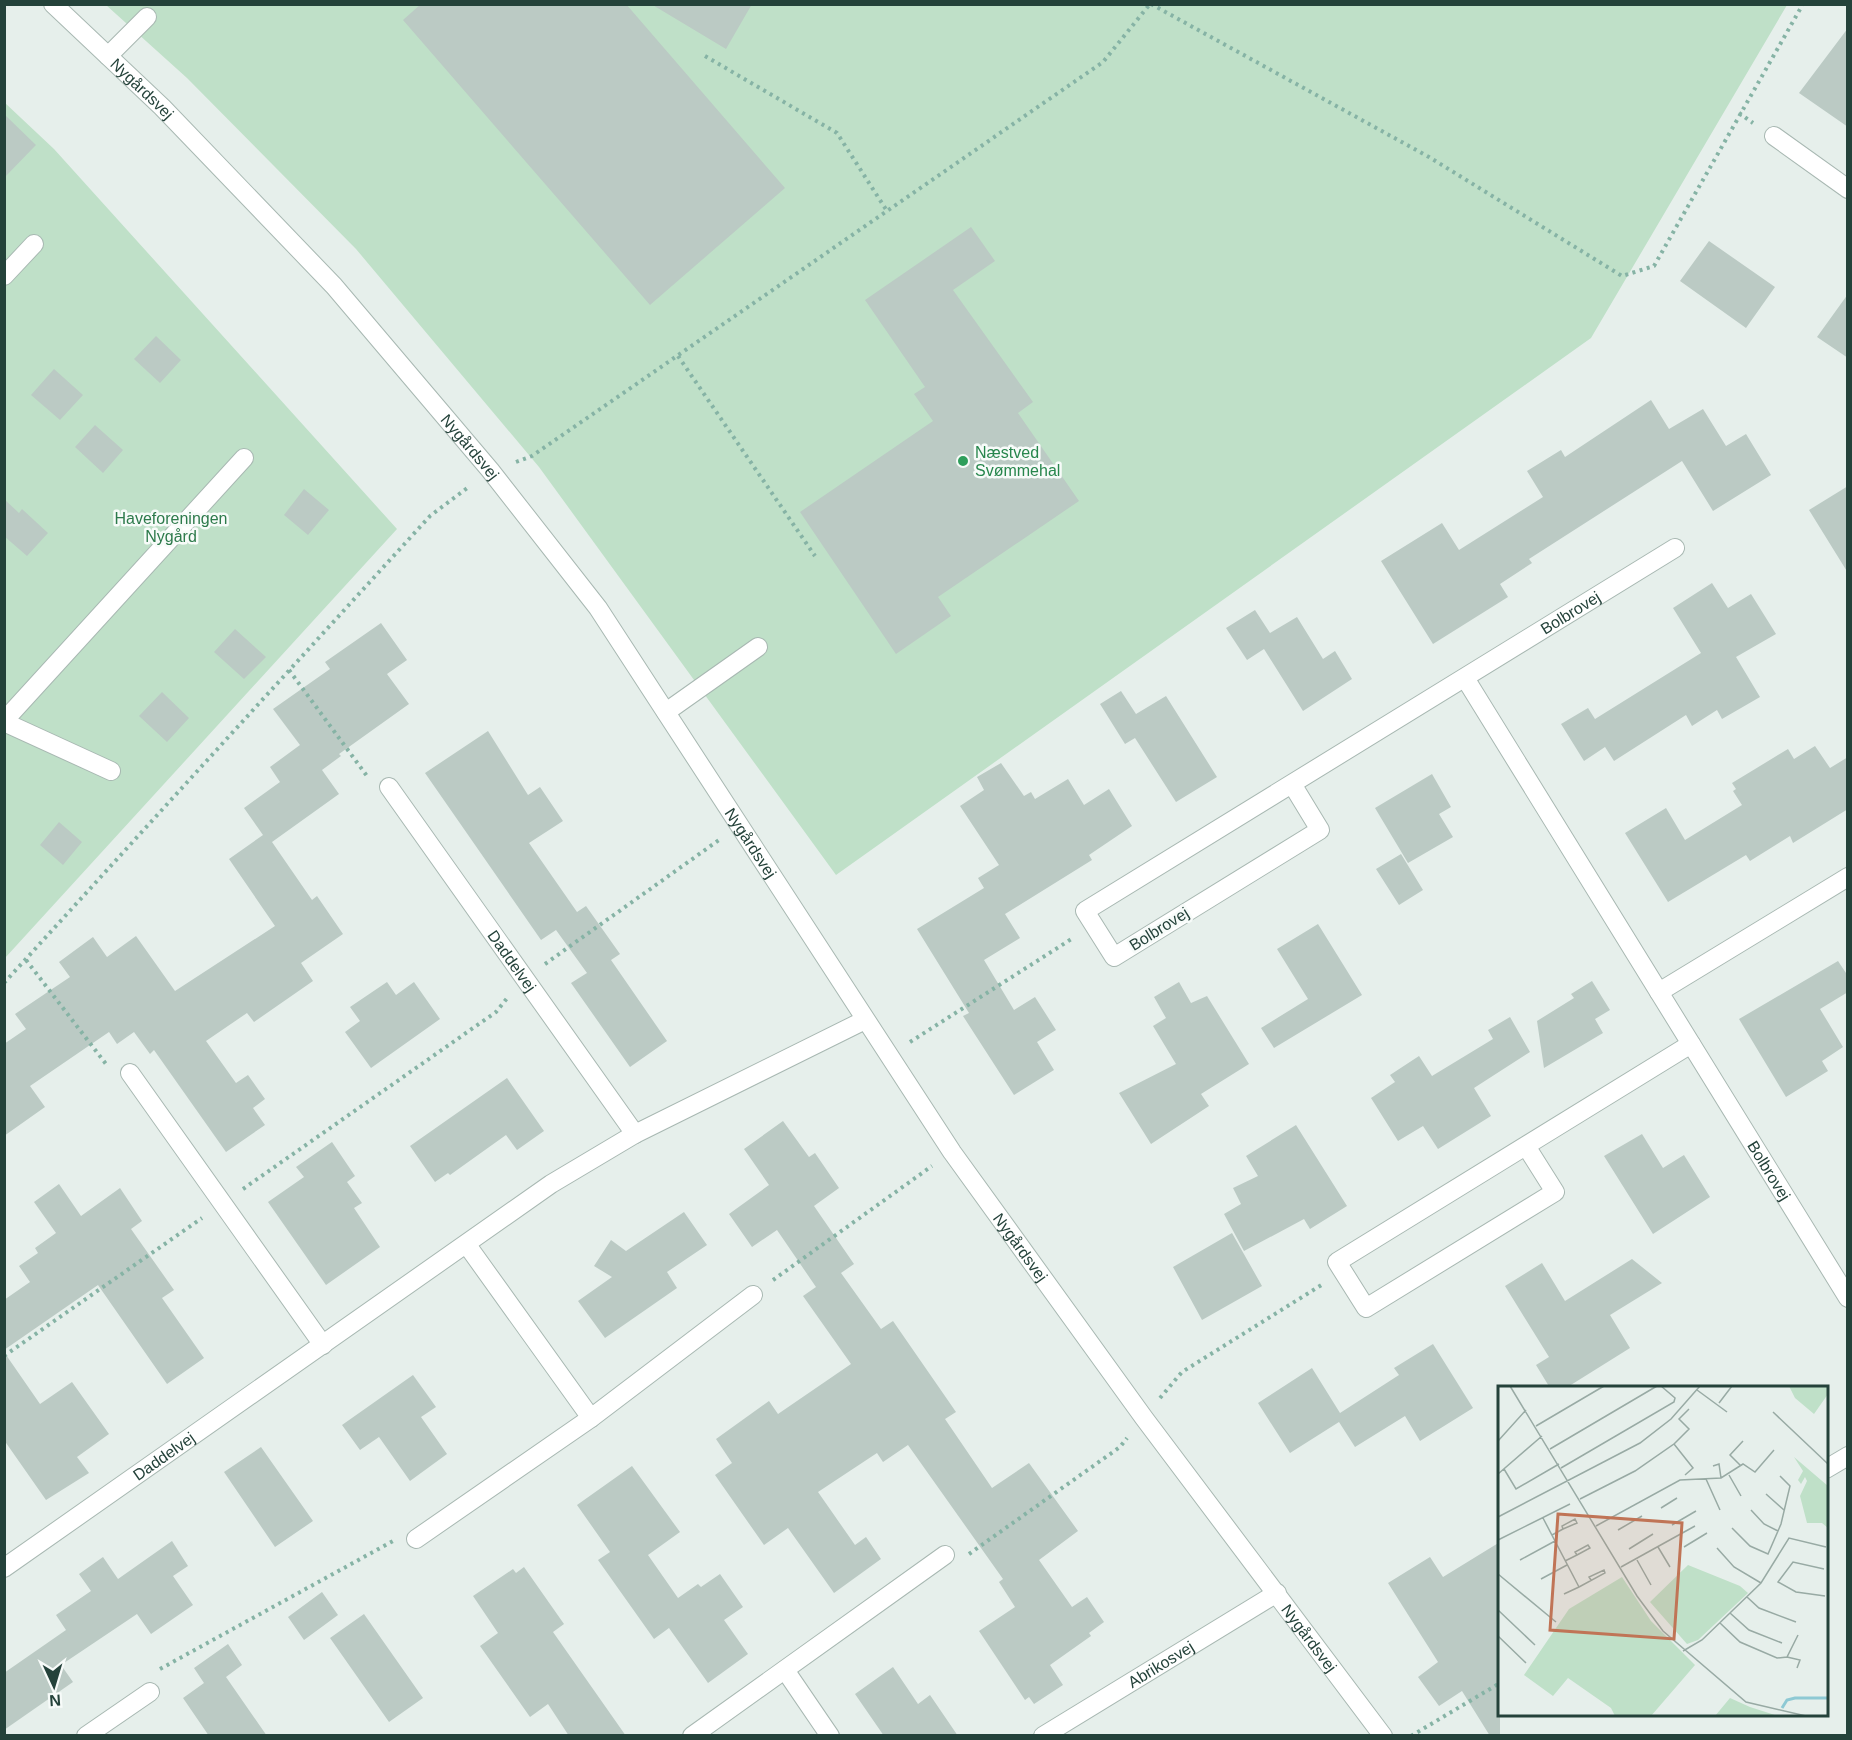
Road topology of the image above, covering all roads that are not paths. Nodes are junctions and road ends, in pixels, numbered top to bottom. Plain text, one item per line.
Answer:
1 (53, 4) edge
2 (147, 17) dead end
3 (108, 56) junction
4 (1774, 136) dead end
5 (1848, 189) edge
6 (34, 244) dead end
7 (4, 276) edge
8 (244, 458) dead end
9 (1675, 549) dead end
10 (759, 647) dead end
11 (1465, 678) junction
12 (666, 712) junction
13 (4, 722) edge
14 (111, 771) dead end
15 (1292, 784) junction
16 (389, 787) road end
17 (1848, 877) edge
18 (1659, 992) junction
19 (866, 1020) junction
20 (1691, 1044) junction
21 (130, 1073) road end
22 (635, 1134) junction
23 (1526, 1146) junction
24 (467, 1245) junction
25 (753, 1294) road end
26 (1848, 1298) edge
27 (323, 1346) junction
28 (591, 1418) junction
29 (1848, 1456) edge
30 (1828, 1468) edge
31 (416, 1539) road end
32 (945, 1556) dead end
33 (4, 1568) edge
34 (1277, 1593) junction
35 (785, 1670) junction
36 (150, 1692) road end
37 (86, 1736) edge
38 (692, 1736) edge
39 (830, 1736) edge
40 (1043, 1736) edge
41 (1383, 1736) edge

1 - 3 street, Nygårdsvej
2 - 3 street
3 - 12 street, Nygårdsvej
4 - 5 street
6 - 7 street
8 - 13 street
9 - 11 street, Bolbrovej
10 - 12 street
11 - 15 street, Bolbrovej
11 - 18 street, Bolbrovej
12 - 19 street, Nygårdsvej
13 - 14 street
15 - 15 street, Bolbrovej
16 - 22 street, Daddelvej
17 - 18 street
18 - 20 street, Bolbrovej
19 - 22 street, Daddelvej
19 - 34 street, Nygårdsvej
20 - 23 street
20 - 26 street, Bolbrovej
21 - 27 street
22 - 24 street, Daddelvej
23 - 23 street
24 - 27 street, Daddelvej
24 - 28 street
25 - 28 street
27 - 33 street, Daddelvej
28 - 31 street
29 - 30 street
32 - 35 street
34 - 40 street, Abrikosvej
34 - 41 street, Nygårdsvej
35 - 38 street
35 - 39 street
36 - 37 street

